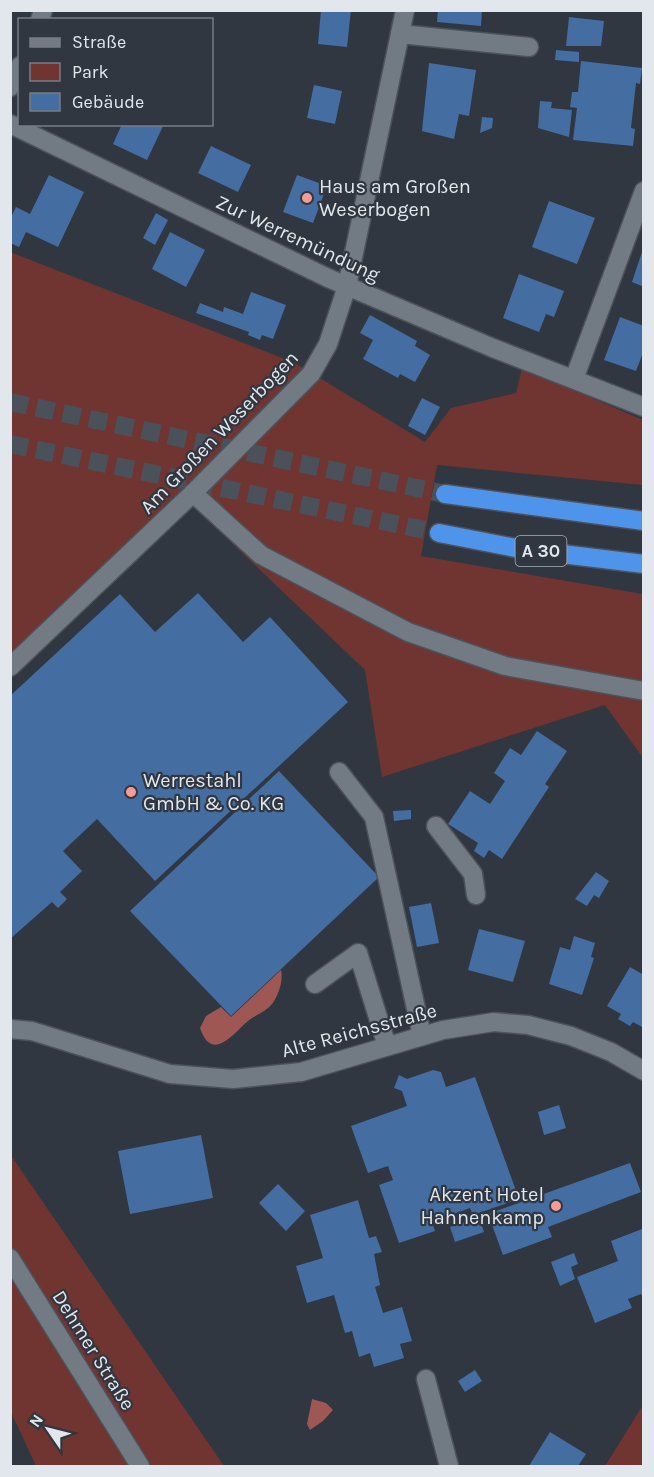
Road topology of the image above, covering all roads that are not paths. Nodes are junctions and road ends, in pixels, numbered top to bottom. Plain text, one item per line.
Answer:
1 (405, 10) edge
2 (400, 34) junction
3 (529, 47) dead end
4 (18, 70) edge
5 (10, 87) edge
6 (10, 124) edge
7 (644, 191) edge
8 (346, 286) junction
9 (574, 379) junction
10 (644, 406) edge
11 (193, 493) junction
12 (445, 494) tunnel mouth
13 (644, 521) edge
14 (439, 533) tunnel mouth
15 (644, 564) edge
16 (10, 668) edge
17 (644, 691) edge
18 (339, 772) dead end
19 (436, 825) dead end
20 (476, 895) dead end
21 (315, 984) dead end
22 (10, 1029) edge
23 (422, 1036) junction
24 (387, 1046) junction
25 (644, 1071) edge
26 (10, 1258) edge
27 (426, 1379) dead end
28 (140, 1467) edge
29 (449, 1467) edge

1 - 2 street, Am Großen Weserbogen
2 - 3 street
2 - 8 street, Am Großen Weserbogen
4 - 5 street
6 - 8 street, Zur Werremündung
7 - 9 street
8 - 9 street, Zur Werremündung
8 - 11 street, Am Großen Weserbogen
9 - 10 street, Zur Werremündung
11 - 16 street, Am Großen Weserbogen
11 - 17 street
12 - 13 highway, A 30
14 - 15 highway, A 30
18 - 23 street
19 - 20 street
21 - 24 street
22 - 24 street, Alte Reichsstraße
23 - 24 street, Alte Reichsstraße
23 - 25 street, Alte Reichsstraße
26 - 28 street, Dehmer Straße
27 - 29 street

